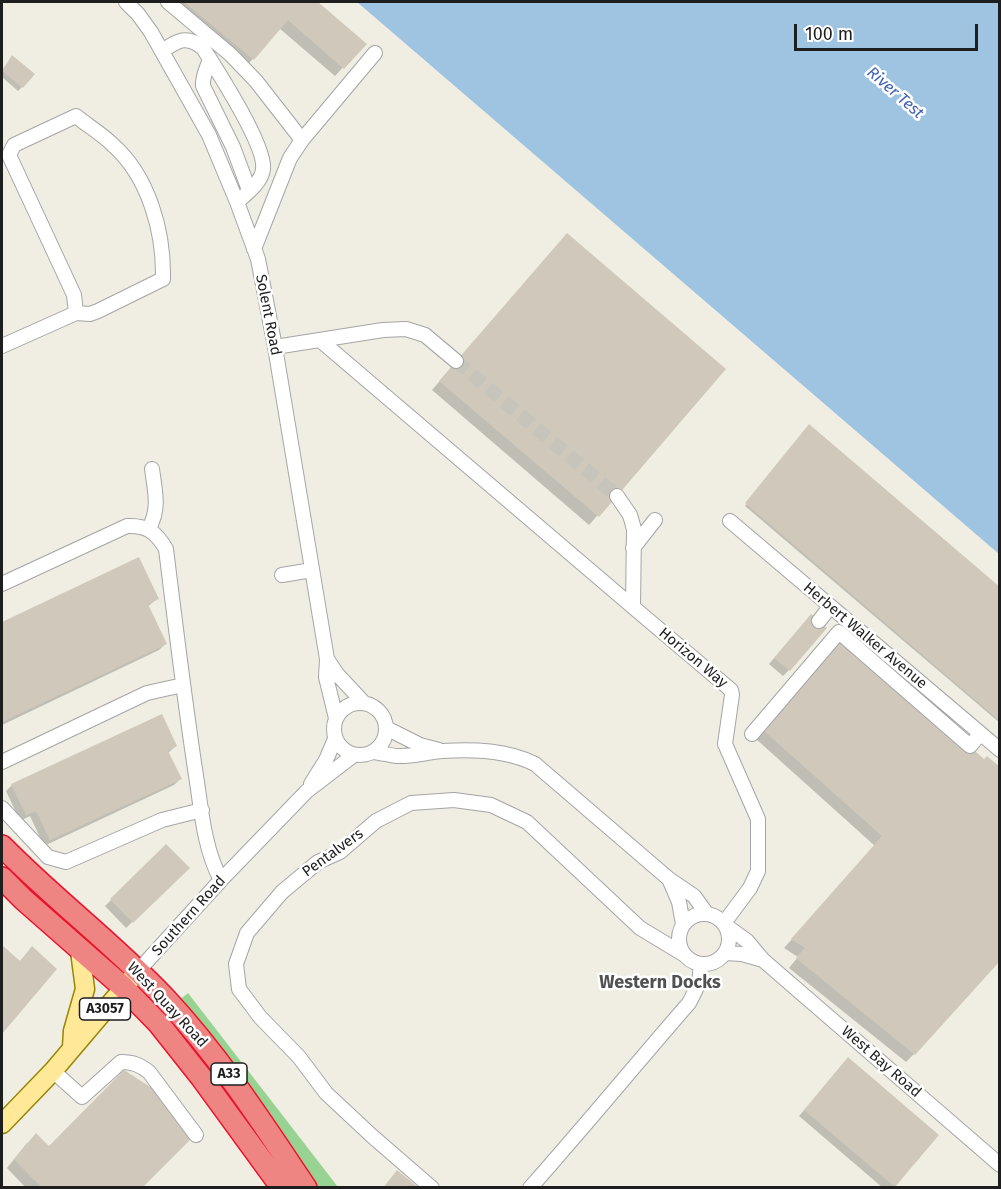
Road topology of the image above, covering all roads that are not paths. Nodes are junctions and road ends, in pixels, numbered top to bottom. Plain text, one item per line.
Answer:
1 (126, 2) edge
2 (168, 2) edge
3 (162, 51) junction
4 (375, 53) dead end
5 (210, 59) junction
6 (302, 140) junction
7 (5, 155) edge
8 (249, 190) junction
9 (237, 202) junction
10 (254, 249) junction
11 (76, 313) junction
12 (321, 341) junction
13 (2, 346) edge
14 (275, 347) junction
15 (456, 361) tunnel mouth
16 (152, 469) dead end
17 (617, 496) tunnel mouth
18 (655, 520) dead end
19 (730, 521) dead end
20 (148, 528) junction
21 (633, 548) junction
22 (312, 570) junction
23 (282, 575) dead end
24 (2, 584) edge
25 (633, 607) junction
26 (830, 607) junction
27 (819, 621) dead end
28 (327, 659) junction
29 (183, 685) junction
30 (364, 703) junction
31 (336, 718) junction
32 (386, 728) junction
33 (752, 734) dead end
34 (980, 734) junction
35 (335, 739) junction
36 (999, 750) edge
37 (442, 751) junction
38 (373, 752) junction
39 (354, 755) junction
40 (2, 762) edge
41 (307, 791) junction
42 (2, 808) edge
43 (202, 810) junction
44 (2, 846) edge
45 (2, 878) edge
46 (669, 879) junction
47 (221, 880) junction
48 (707, 914) junction
49 (683, 924) junction
50 (724, 924) junction
51 (80, 951) junction
52 (724, 953) junction
53 (683, 954) junction
54 (764, 960) junction
55 (700, 964) junction
56 (138, 971) junction
57 (123, 987) junction
58 (72, 1047) junction
59 (53, 1071) junction
60 (2, 1125) edge
61 (196, 1135) dead end
62 (999, 1165) edge
63 (282, 1188) edge
64 (306, 1188) edge
65 (432, 1188) edge
66 (530, 1188) edge

1 - 3 street, Solent Road
2 - 6 street
3 - 5 street
3 - 9 street, Solent Road
4 - 6 street
5 - 8 street
5 - 8 street
6 - 10 street
7 - 11 street
7 - 11 street
8 - 9 street
9 - 10 street, Solent Road
10 - 14 street, Solent Road
11 - 13 street
12 - 14 street
12 - 15 street
12 - 25 street
14 - 22 street, Solent Road
16 - 20 street
17 - 21 street
18 - 21 street
19 - 26 street, Herbert Walker Avenue
20 - 24 street
20 - 29 street
21 - 25 street
22 - 23 street
22 - 28 street, Solent Road
25 - 50 street, Horizon Way
26 - 27 street
26 - 34 street, Herbert Walker Avenue
28 - 30 street, Solent Road
28 - 31 street, Solent Road
29 - 40 street
29 - 43 street
30 - 31 street
30 - 32 street
31 - 35 street
32 - 37 street
32 - 38 street
33 - 34 street
34 - 36 street, Herbert Walker Avenue
35 - 39 street
35 - 41 street, Southern Road
37 - 38 street
37 - 46 street
38 - 39 street
39 - 41 street, Southern Road
41 - 47 street, Southern Road
42 - 43 street
43 - 47 street
44 - 56 highway, West Quay Road / A33
45 - 51 highway, West Quay Road / A33
46 - 48 street
46 - 49 street
47 - 56 street, Southern Road
48 - 49 street
48 - 50 street
49 - 53 street
50 - 52 street
50 - 54 street, West Bay Road
51 - 57 highway, West Quay Road / A33
51 - 58 main road
52 - 54 street, West Bay Road
52 - 55 street
53 - 55 street
53 - 65 street, Pentalvers
54 - 62 street, West Bay Road
55 - 66 street
56 - 57 main road, Southern Road / A3057
56 - 64 highway, West Quay Road / A33
57 - 58 main road, Southern Road / A3057
57 - 63 highway, West Quay Road / A33
58 - 59 main road, Southern Road / A3057
59 - 60 main road, Southern Road / A3057
59 - 61 street

